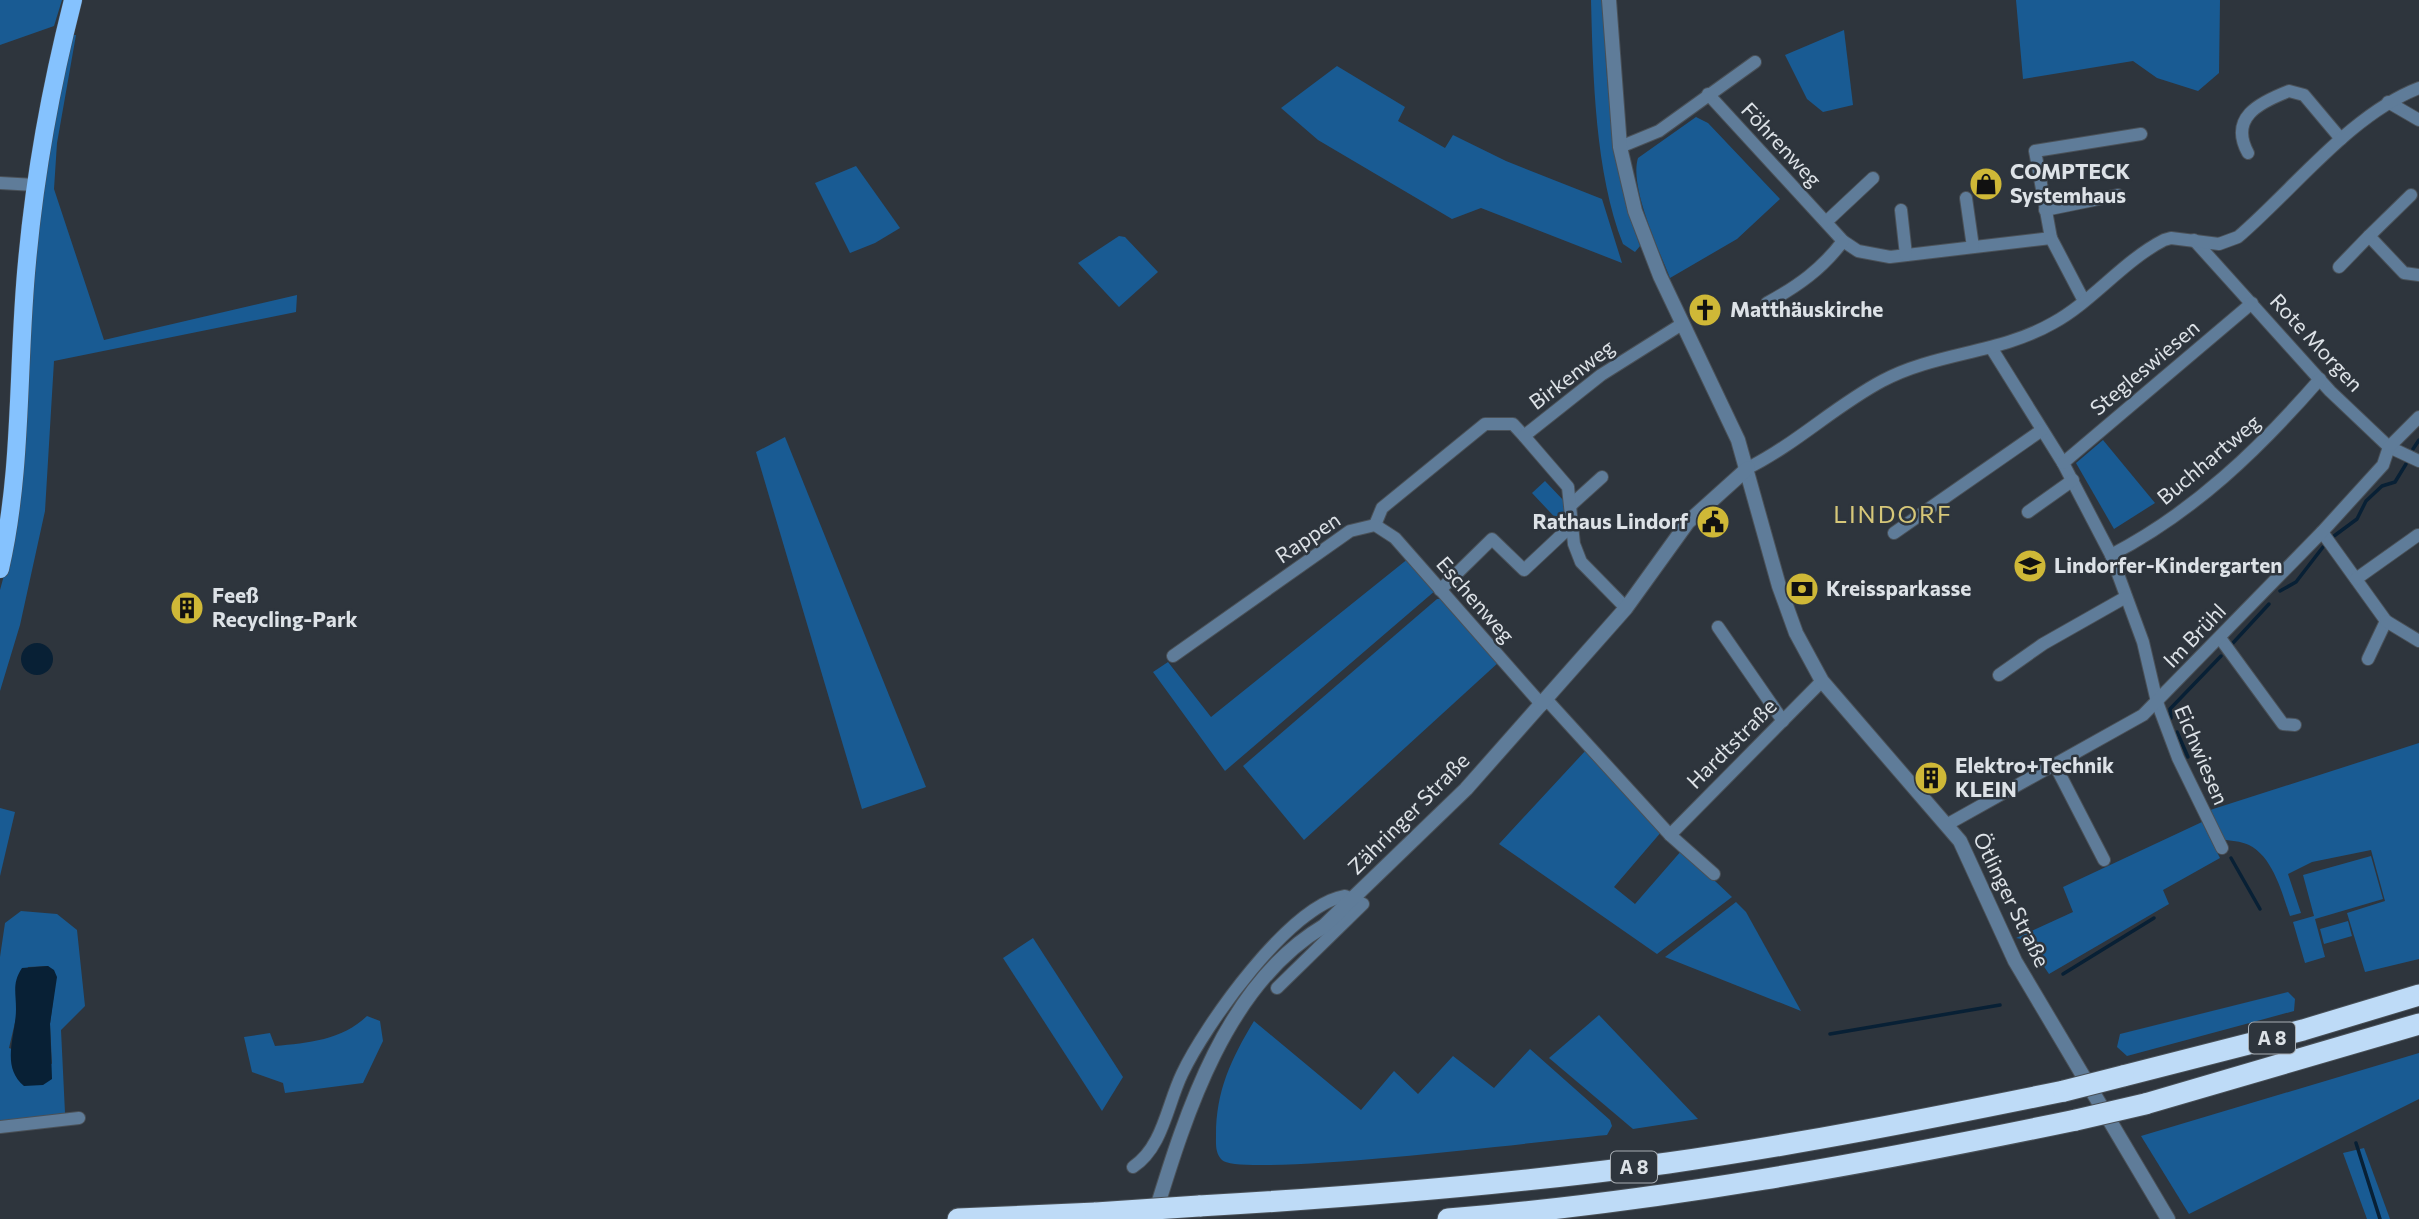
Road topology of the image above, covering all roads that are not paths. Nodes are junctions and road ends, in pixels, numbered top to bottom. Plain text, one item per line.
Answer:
1 (73, 0) edge
2 (1609, 0) edge
3 (1755, 62) dead end
4 (2419, 88) edge
5 (1708, 94) junction
6 (2388, 102) junction
7 (2419, 120) edge
8 (2141, 134) dead end
9 (2341, 139) junction
10 (1620, 147) junction
11 (2248, 153) dead end
12 (1872, 178) dead end
13 (0, 183) edge
14 (36, 185) junction
15 (2118, 195) dead end
16 (2411, 195) dead end
17 (1966, 198) dead end
18 (1901, 210) dead end
19 (2045, 210) junction
20 (1826, 222) junction
21 (2370, 236) junction
22 (2051, 238) junction
23 (2194, 240) junction
24 (1843, 241) junction
25 (1973, 247) junction
26 (1906, 255) junction
27 (2339, 267) dead end
28 (2419, 275) edge
29 (2084, 301) junction
30 (1767, 303) dead end
31 (2252, 303) junction
32 (1682, 324) junction
33 (1992, 349) junction
34 (2320, 379) junction
35 (2419, 417) edge
36 (2042, 430) junction
37 (1524, 436) junction
38 (2389, 447) junction
39 (2419, 461) edge
40 (2063, 463) junction
41 (1748, 468) junction
42 (1602, 477) dead end
43 (2073, 480) junction
44 (1571, 505) junction
45 (2028, 512) dead end
46 (1375, 525) junction
47 (1572, 526) junction
48 (2322, 532) junction
49 (1894, 533) dead end
50 (2418, 536) edge
51 (2111, 555) junction
52 (0, 569) edge
53 (2356, 579) junction
54 (1440, 590) junction
55 (2126, 597) junction
56 (1626, 608) junction
57 (2386, 621) junction
58 (1718, 626) dead end
59 (2220, 638) junction
60 (2419, 641) edge
61 (1173, 656) dead end
62 (2368, 659) dead end
63 (1999, 675) dead end
64 (1822, 681) junction
65 (1544, 702) junction
66 (2157, 702) junction
67 (1783, 721) junction
68 (2295, 725) dead end
69 (2055, 765) junction
70 (1948, 824) junction
71 (1670, 835) junction
72 (2222, 848) dead end
73 (2104, 860) dead end
74 (1714, 874) dead end
75 (1354, 898) junction
76 (1277, 988) dead end
77 (2419, 995) edge
78 (2419, 1024) edge
79 (79, 1118) dead end
80 (0, 1127) edge
81 (1133, 1167) dead end
82 (958, 1219) edge
83 (1153, 1219) edge
84 (1448, 1219) edge
85 (2168, 1219) edge

1 - 14 main road
2 - 10 street, Ötlinger Straße
3 - 5 street
4 - 6 street
5 - 10 street
5 - 20 street, Föhrenweg
6 - 7 street
6 - 9 street
8 - 19 street
9 - 11 street
9 - 23 street
10 - 32 street, Ötlinger Straße
12 - 20 street
13 - 14 street
14 - 52 main road
15 - 19 street
16 - 21 street
17 - 25 street
18 - 26 street
19 - 22 street
20 - 24 street, Föhrenweg
21 - 27 street
21 - 28 street
22 - 25 street, Föhrenweg
22 - 29 street
23 - 29 street
23 - 31 street, Rote Morgen
24 - 26 street, Föhrenweg
24 - 30 street
25 - 26 street, Föhrenweg
29 - 33 street
31 - 34 street, Rote Morgen
31 - 40 street, Stegleswiesen
32 - 37 street, Birkenweg
32 - 41 street, Ötlinger Straße
33 - 36 street, Eichwiesen
33 - 41 street
34 - 38 street, Rote Morgen
34 - 51 street, Buchhartweg
35 - 38 street, Im Brühl
36 - 40 street, Eichwiesen
36 - 49 street
37 - 44 street, Birkenweg
37 - 46 street, Rappen
38 - 39 street, Rote Morgen
38 - 48 street, Im Brühl
40 - 43 street, Eichwiesen
41 - 56 street, Zähringer Straße
41 - 64 street, Ötlinger Straße
42 - 44 street
43 - 45 street
43 - 51 street, Eichwiesen
44 - 47 street, Birkenweg
46 - 54 street, Eschenweg
46 - 61 street, Rappen
47 - 54 street
47 - 56 street, Birkenweg
48 - 53 street
48 - 59 street, Im Brühl
50 - 53 street
51 - 55 street, Eichwiesen
53 - 57 street
54 - 65 street, Eschenweg
55 - 63 street
55 - 66 street, Eichwiesen
56 - 65 street, Zähringer Straße
57 - 60 street
57 - 62 street
58 - 67 street
59 - 66 street, Im Brühl
59 - 68 street
64 - 67 street, Hardtstraße
64 - 70 street, Ötlinger Straße
65 - 71 street
65 - 75 street, Zähringer Straße
66 - 69 street, Im Brühl
66 - 72 street, Eichwiesen
67 - 71 street, Hardtstraße
69 - 70 street, Im Brühl
69 - 73 street
70 - 85 street, Ötlinger Straße
71 - 74 street
75 - 76 street
75 - 81 street
75 - 83 street, Zähringer Straße
77 - 82 highway, A 8, bridge
78 - 84 highway, A 8, bridge
79 - 80 street

